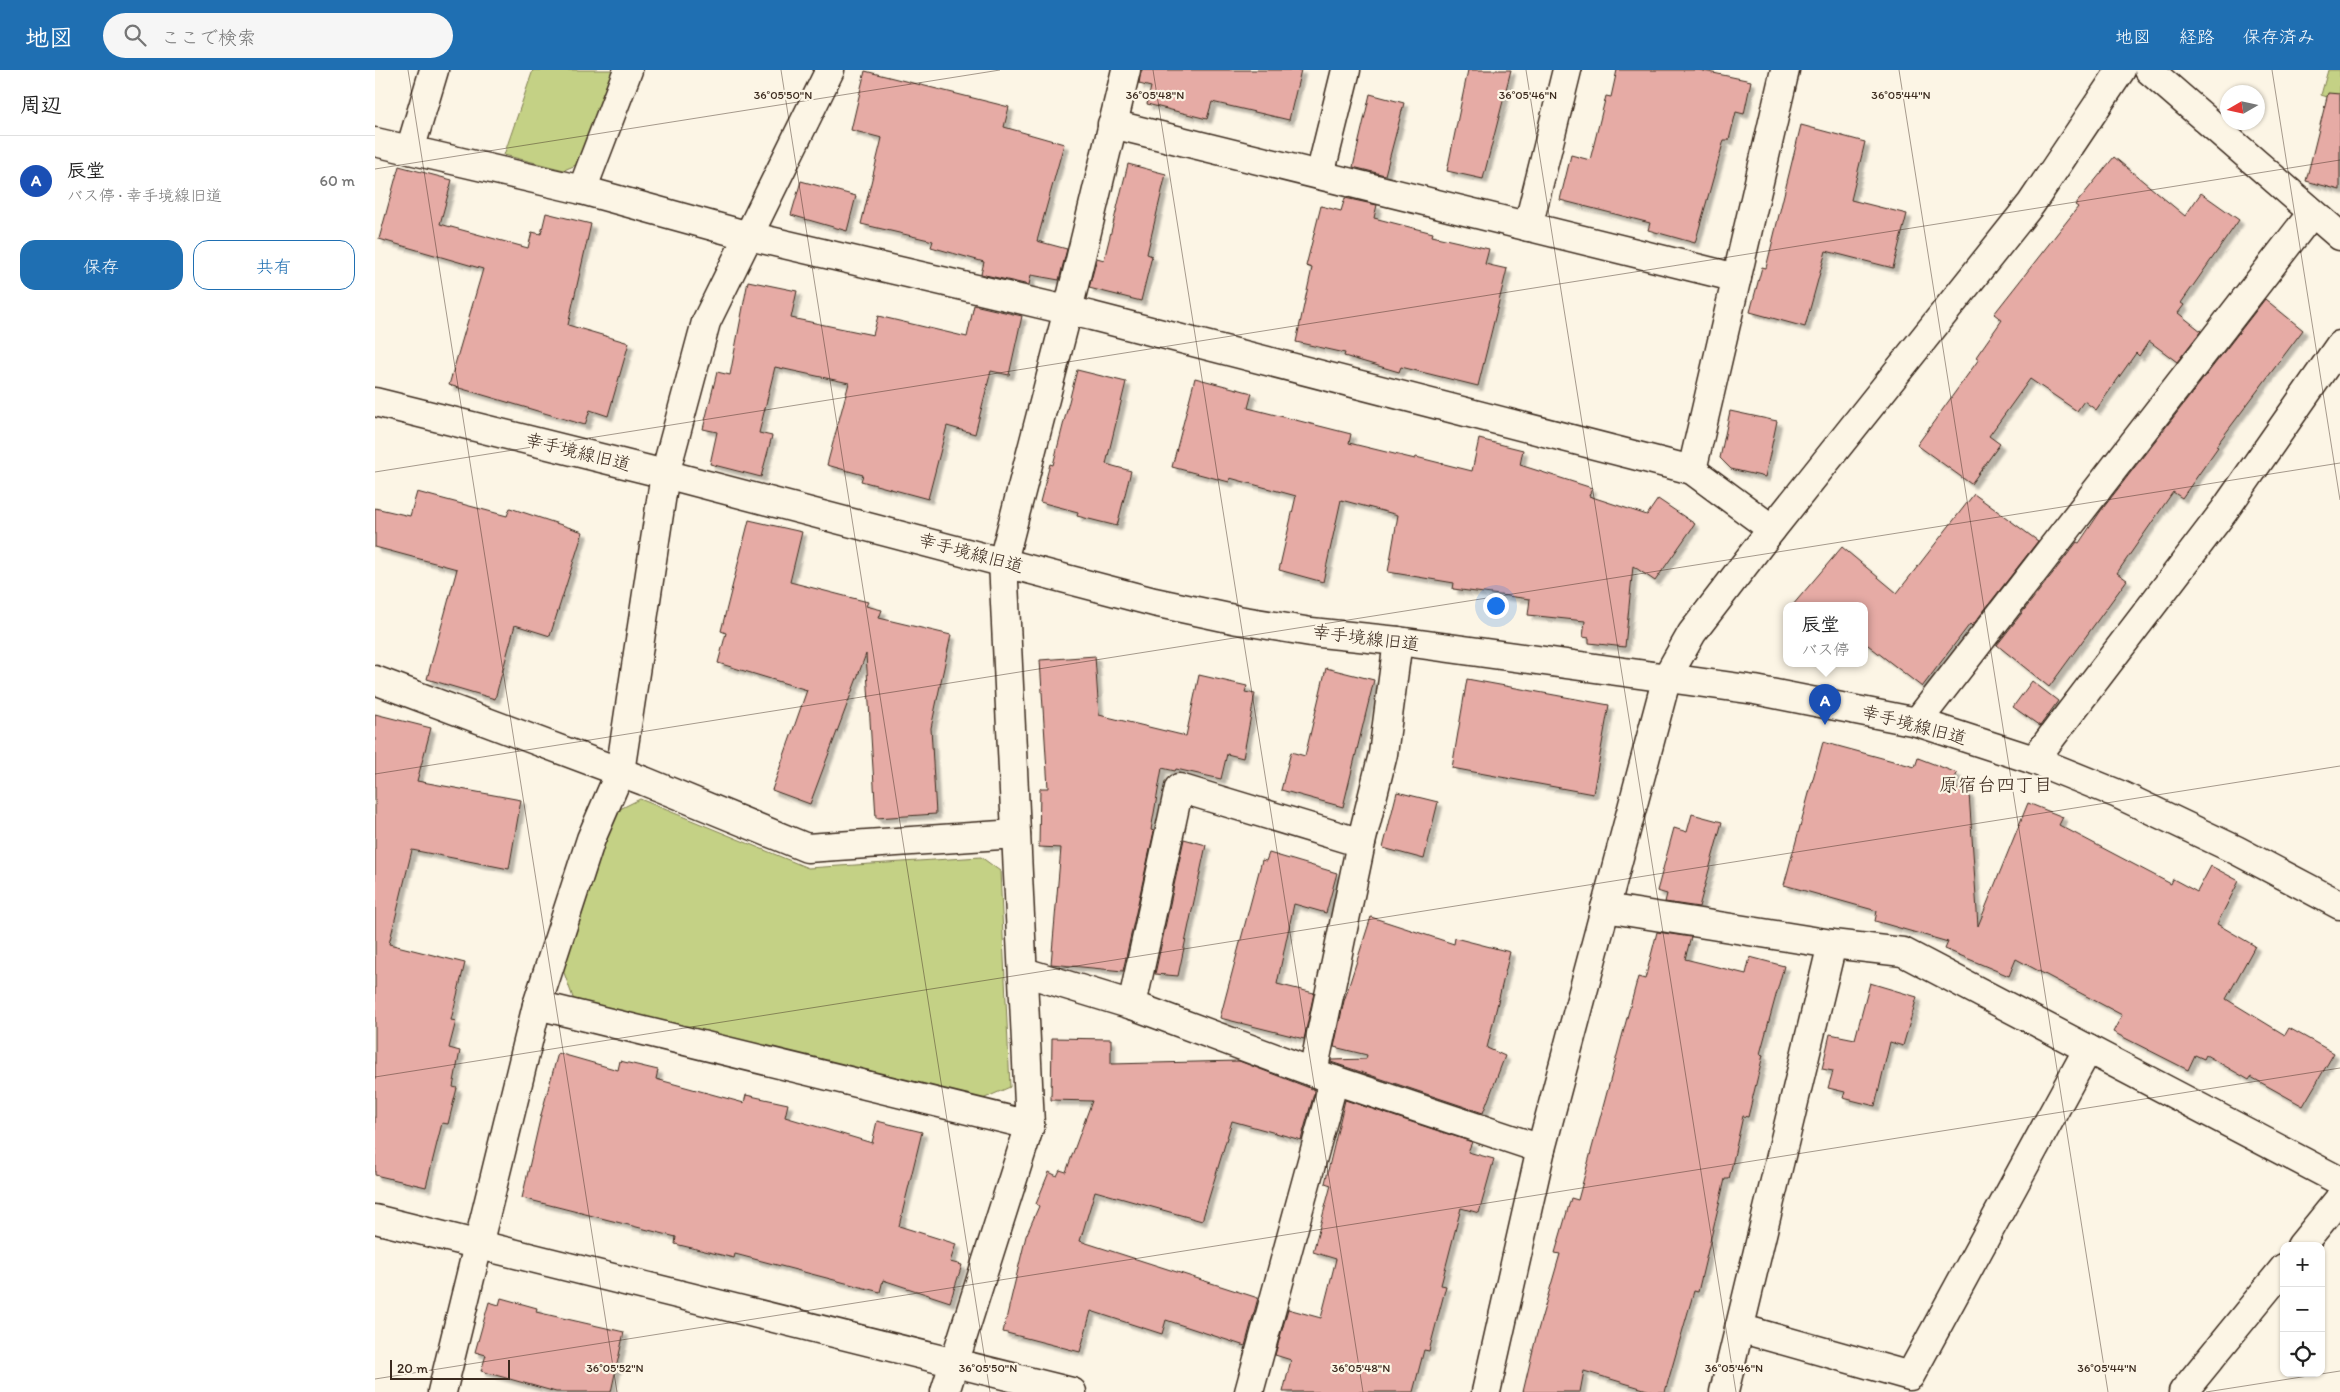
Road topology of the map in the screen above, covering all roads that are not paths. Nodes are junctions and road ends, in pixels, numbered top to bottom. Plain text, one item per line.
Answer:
1 (434, 70) edge
2 (628, 70) edge
3 (830, 70) edge
4 (1125, 70) edge
5 (1346, 70) edge
6 (1567, 70) edge
7 (1785, 70) edge
8 (2121, 70) edge
9 (2149, 70) edge
10 (1112, 124) junction
11 (375, 142) edge
12 (409, 150) junction
13 (1319, 175) junction
14 (582, 190) junction
15 (2312, 213) junction
16 (1528, 227) junction
17 (749, 236) junction
18 (2340, 236) edge
19 (1737, 278) junction
20 (1069, 310) junction
21 (2340, 345) edge
22 (375, 402) edge
23 (1692, 470) junction
24 (665, 474) junction
25 (1772, 528) junction
26 (1003, 561) junction
27 (1398, 641) junction
28 (1667, 677) junction
29 (375, 680) edge
30 (1917, 722) junction
31 (2034, 760) junction
32 (620, 772) junction
33 (1017, 834) junction
34 (1361, 842) junction
35 (2340, 905) edge
36 (1605, 908) junction
37 (1833, 944) junction
38 (1024, 972) junction
39 (537, 1005) junction
40 (1131, 1005) junction
41 (2088, 1049) junction
42 (1324, 1076) junction
43 (1030, 1125) junction
44 (1541, 1149) junction
45 (2340, 1182) edge
46 (2340, 1198) edge
47 (375, 1218) edge
48 (2304, 1242) edge
49 (480, 1243) junction
50 (2280, 1273) edge
51 (1739, 1328) junction
52 (954, 1363) junction
53 (442, 1392) edge
54 (945, 1392) edge
55 (1072, 1392) edge
56 (1249, 1392) edge
57 (1486, 1392) edge
58 (1724, 1392) edge
59 (2183, 1392) edge

1 - 12 street
2 - 14 street
3 - 17 street
4 - 10 street
5 - 13 street
6 - 16 street
7 - 19 street
8 - 25 street
9 - 15 street
10 - 13 street
10 - 20 street
11 - 12 street
12 - 14 street
13 - 16 street
14 - 17 street
15 - 18 street
15 - 30 street
16 - 19 street
17 - 20 street
17 - 24 street
19 - 23 street
20 - 23 street
20 - 26 street
21 - 31 street
22 - 24 street, 幸手境線旧道
23 - 25 street
24 - 26 street, 幸手境線旧道
24 - 32 street
25 - 28 street
26 - 27 street, 幸手境線旧道
26 - 33 street
27 - 28 street, 幸手境線旧道
27 - 34 street
28 - 30 street, 幸手境線旧道
28 - 36 street
29 - 32 street
30 - 31 street, 幸手境線旧道
31 - 35 street, 幸手境線旧道
32 - 33 street
32 - 39 street
33 - 38 street
34 - 40 street
34 - 42 street
36 - 37 street
36 - 44 street
37 - 41 street
37 - 51 street
38 - 40 street
38 - 43 street
39 - 43 street
39 - 49 street
40 - 42 street
41 - 45 street
41 - 51 street
42 - 44 street
42 - 56 street
43 - 52 street
44 - 57 street
46 - 48 street
47 - 49 street
49 - 52 street
49 - 53 street
50 - 59 street
51 - 58 street
52 - 54 street
52 - 55 street

